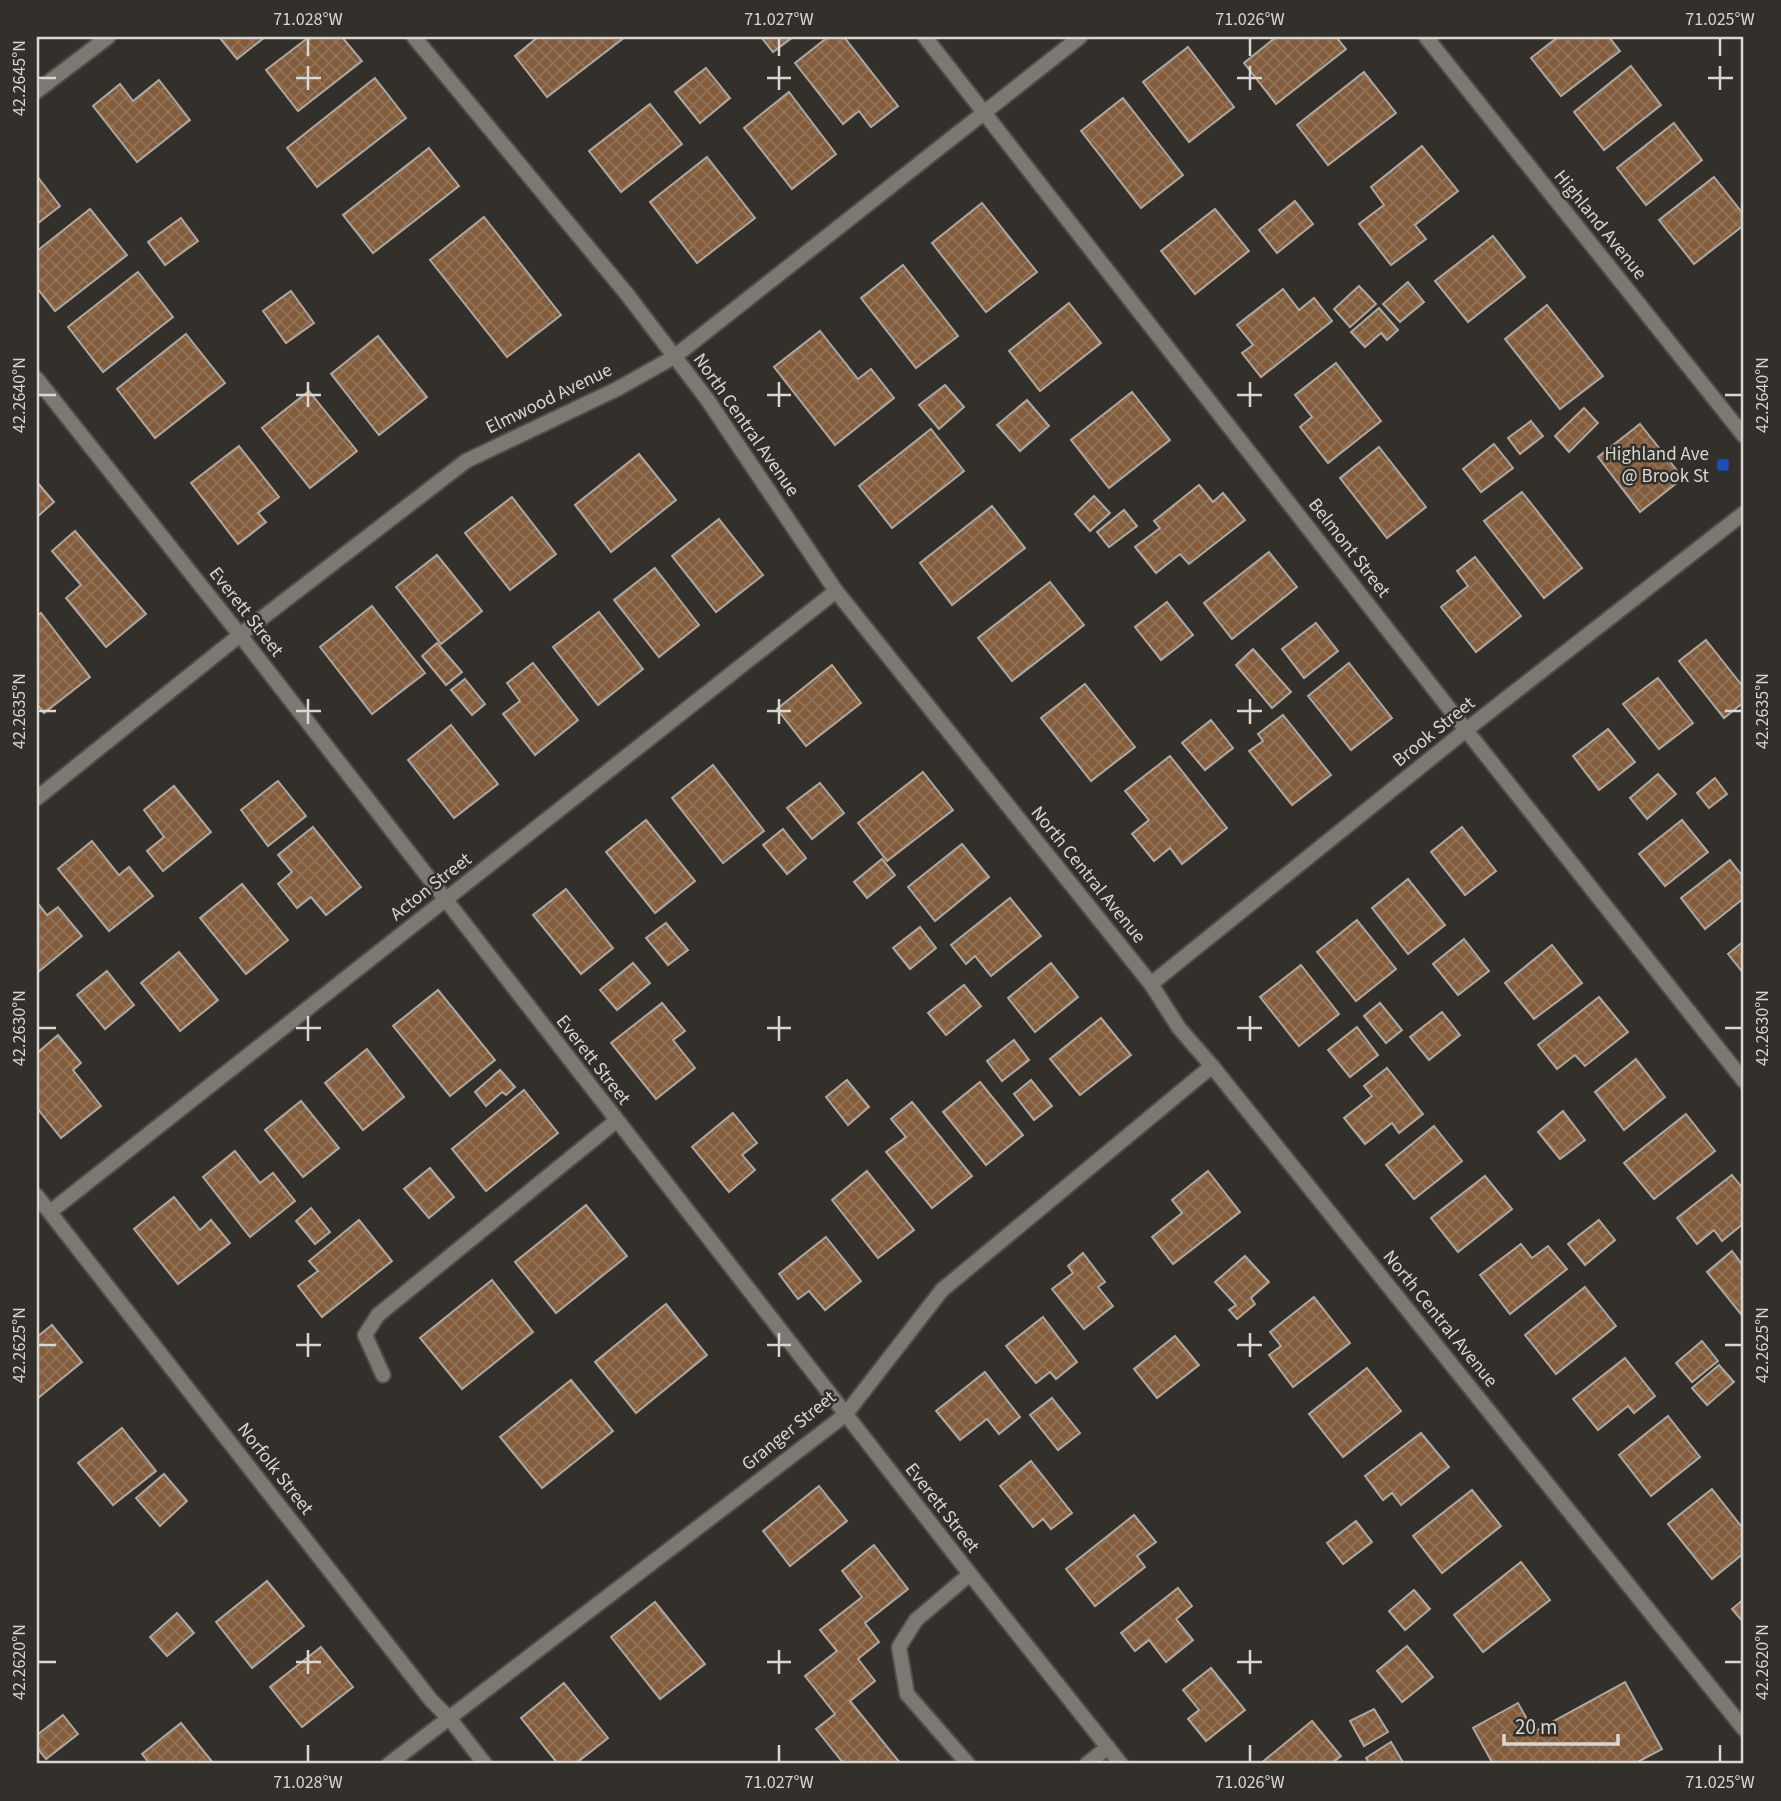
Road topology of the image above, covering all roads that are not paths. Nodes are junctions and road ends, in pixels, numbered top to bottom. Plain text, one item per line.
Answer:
1 (108, 37) edge
2 (414, 37) edge
3 (925, 37) edge
4 (1080, 37) edge
5 (1426, 37) edge
6 (37, 91) edge
7 (984, 111) junction
8 (674, 357) junction
9 (37, 379) edge
10 (1744, 436) edge
11 (1744, 513) edge
12 (835, 591) junction
13 (240, 635) junction
14 (1466, 730) junction
15 (37, 798) edge
16 (445, 902) junction
17 (1151, 984) junction
18 (1212, 1066) junction
19 (1744, 1081) edge
20 (616, 1121) junction
21 (37, 1196) edge
22 (50, 1212) junction
23 (383, 1375) dead end
24 (845, 1415) junction
25 (970, 1574) junction
26 (450, 1719) junction
27 (1744, 1729) edge
28 (1108, 1747) junction
29 (389, 1764) edge
30 (485, 1764) edge
31 (968, 1764) edge
32 (1087, 1764) edge
33 (1121, 1764) edge

1 - 6 street
2 - 8 street, North Central Avenue
3 - 7 street, Belmont Street
4 - 7 street, Elmwood Avenue
5 - 10 street, Highland Avenue
7 - 8 street, Elmwood Avenue
7 - 14 street, Belmont Street
8 - 12 street, North Central Avenue
8 - 13 street, Elmwood Avenue
9 - 13 street, Everett Street
11 - 14 street, Brook Street
12 - 16 street, Acton Street
12 - 17 street, North Central Avenue
13 - 15 street, Elmwood Avenue
13 - 16 street, Everett Street
14 - 17 street, Brook Street
14 - 19 street, Belmont Street
16 - 20 street, Everett Street
16 - 22 street, Acton Street
17 - 18 street, North Central Avenue
18 - 24 street, Granger Street
18 - 27 street, North Central Avenue
20 - 23 street
20 - 24 street, Everett Street
21 - 22 street, Norfolk Street
22 - 26 street, Norfolk Street
24 - 25 street, Everett Street
24 - 26 street, Granger Street
25 - 28 street, Everett Street
25 - 31 street
26 - 29 street, Granger Street
26 - 30 street, Norfolk Street
28 - 32 street
28 - 33 street, Everett Street

